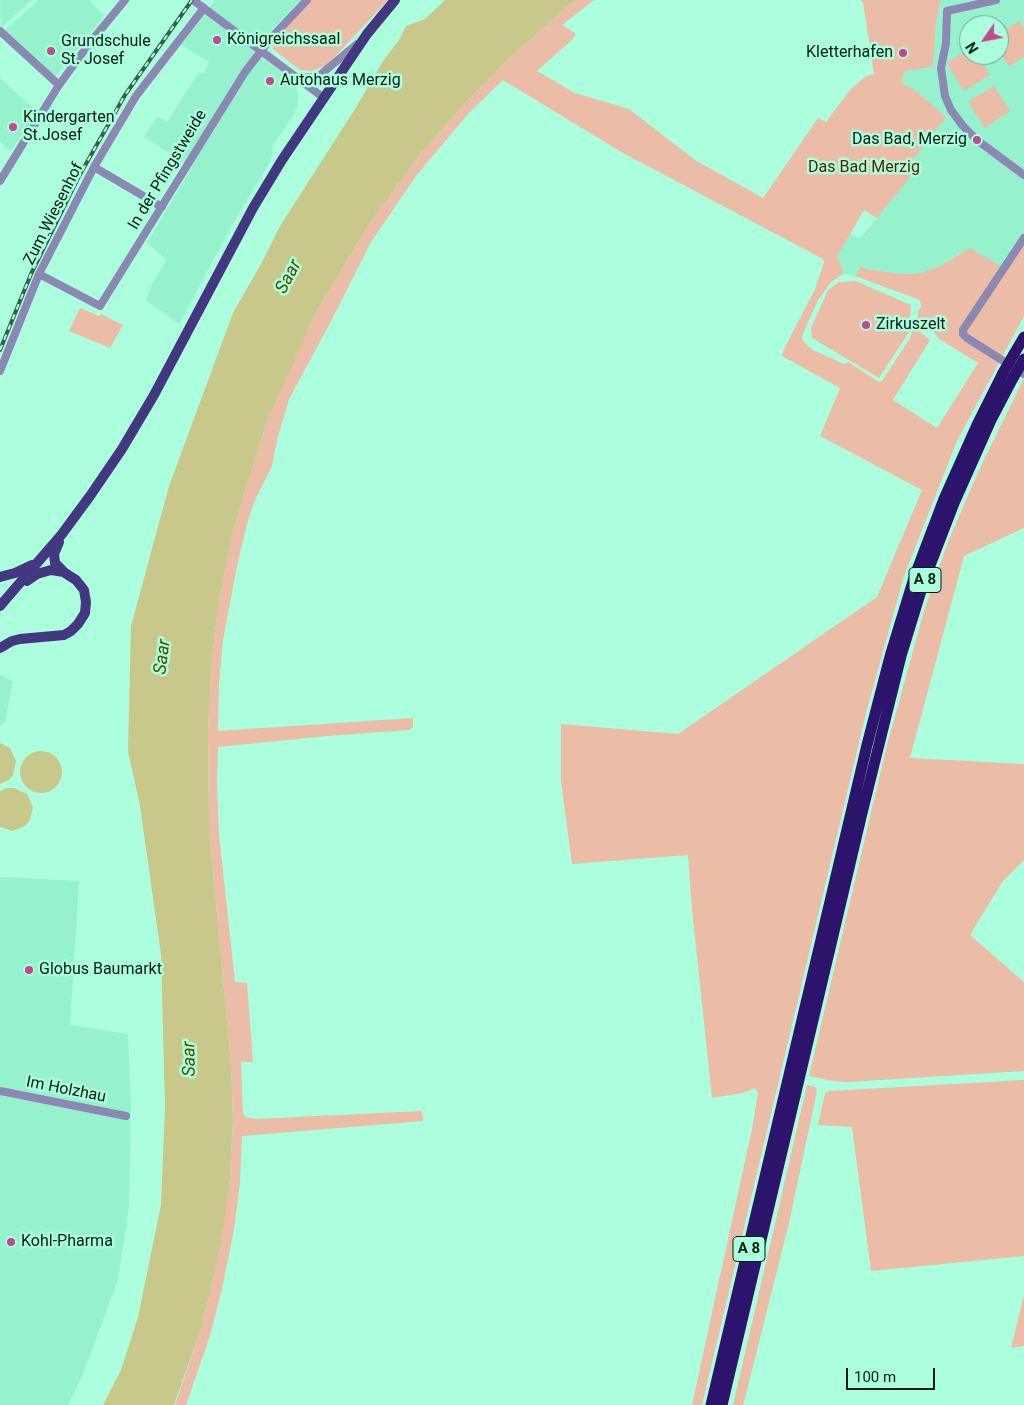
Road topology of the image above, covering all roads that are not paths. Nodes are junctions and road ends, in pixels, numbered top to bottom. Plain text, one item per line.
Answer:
1 (125, 0) edge
2 (306, 0) edge
3 (394, 0) edge
4 (996, 0) edge
5 (194, 1) edge
6 (204, 8) junction
7 (0, 32) edge
8 (367, 34) junction
9 (261, 50) junction
10 (298, 78) junction
11 (59, 85) junction
12 (324, 98) junction
13 (94, 167) junction
14 (1024, 174) edge
15 (0, 181) edge
16 (162, 207) junction
17 (1024, 238) edge
18 (39, 274) junction
19 (1024, 337) edge
20 (1020, 357) edge
21 (0, 371) edge
22 (1014, 375) edge
23 (62, 534) junction
24 (38, 562) junction
25 (65, 572) junction
26 (0, 577) edge
27 (16, 588) junction
28 (0, 606) edge
29 (0, 648) edge
30 (0, 1091) edge
31 (790, 1094) junction
32 (126, 1116) dead end
33 (711, 1405) edge
34 (722, 1405) edge

1 - 11 street
2 - 9 street, In der Pfingstweide
3 - 8 main road
4 - 14 street
5 - 6 street
6 - 9 street
6 - 13 street, Zum Wiesenhof
7 - 11 street
8 - 10 street
8 - 12 main road
9 - 10 street
9 - 16 street, In der Pfingstweide
10 - 12 street
11 - 15 street
12 - 23 main road
13 - 16 street
13 - 18 street, Zum Wiesenhof
16 - 18 street, In der Pfingstweide
17 - 22 street
18 - 21 street, Zum Wiesenhof
19 - 20 highway, A 8
20 - 22 highway, A 8, bridge
22 - 31 highway, A 8
23 - 24 main road
23 - 25 main road
24 - 26 main road
24 - 27 main road
25 - 27 main road
25 - 29 main road
27 - 28 main road
30 - 32 street, Im Holzhau
31 - 33 highway, A 8
31 - 34 highway, A 8

